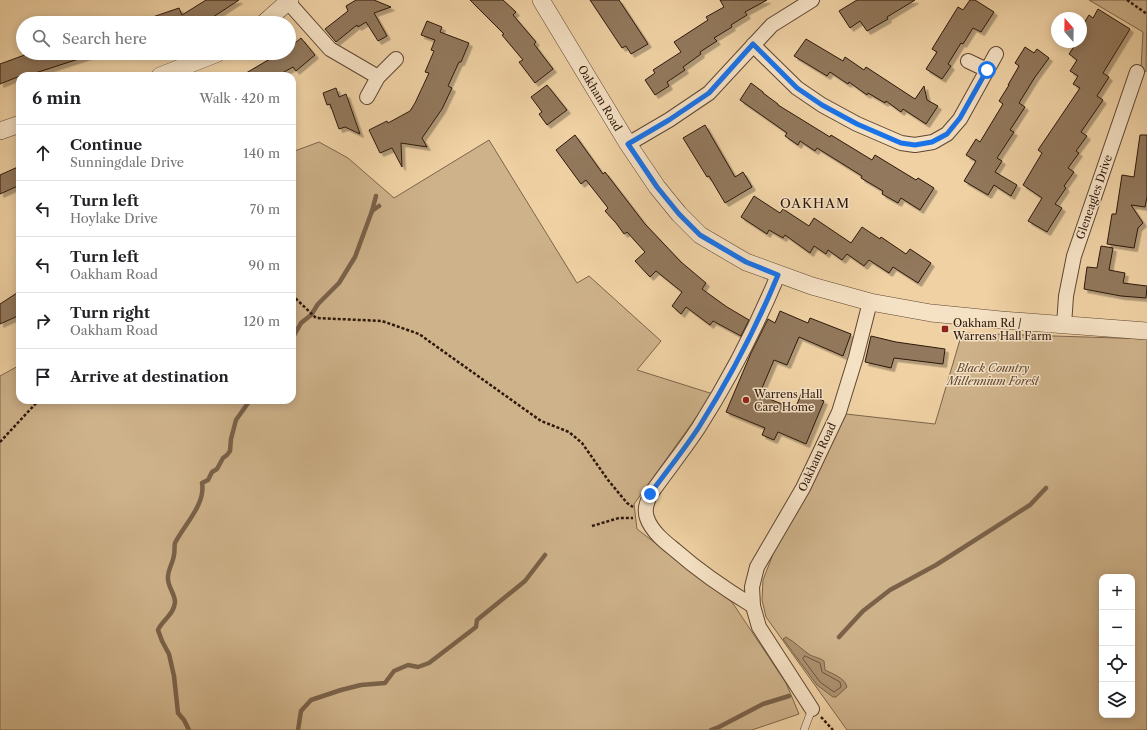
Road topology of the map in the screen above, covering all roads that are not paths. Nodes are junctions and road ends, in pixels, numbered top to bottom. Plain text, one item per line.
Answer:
1 (541, 0) edge
2 (812, 0) edge
3 (289, 1) edge
4 (272, 16) edge
5 (753, 44) junction
6 (996, 54) dead end
7 (200, 60) edge
8 (396, 60) dead end
9 (968, 61) dead end
10 (987, 70) junction
11 (170, 72) edge
12 (1137, 72) dead end
13 (378, 77) junction
14 (367, 97) dead end
15 (16, 125) edge
16 (0, 131) edge
17 (628, 144) junction
18 (778, 275) junction
19 (870, 302) junction
20 (1064, 325) junction
21 (1147, 331) edge
22 (753, 606) junction
23 (812, 709) joint
24 (804, 730) edge

1 - 17 street, Oakham Road
2 - 5 street
3 - 4 street
3 - 13 street
5 - 10 street
5 - 17 street
6 - 10 street
7 - 11 street
8 - 13 street
9 - 10 street
12 - 20 street, Gleneagles Drive
13 - 14 street
15 - 16 street
17 - 18 street, Oakham Road
18 - 19 street, Oakham Road
18 - 22 street
19 - 20 street, Oakham Road
19 - 22 street, Oakham Road
20 - 21 street, Oakham Road
22 - 23 street, Oakham Road
23 - 24 lane

